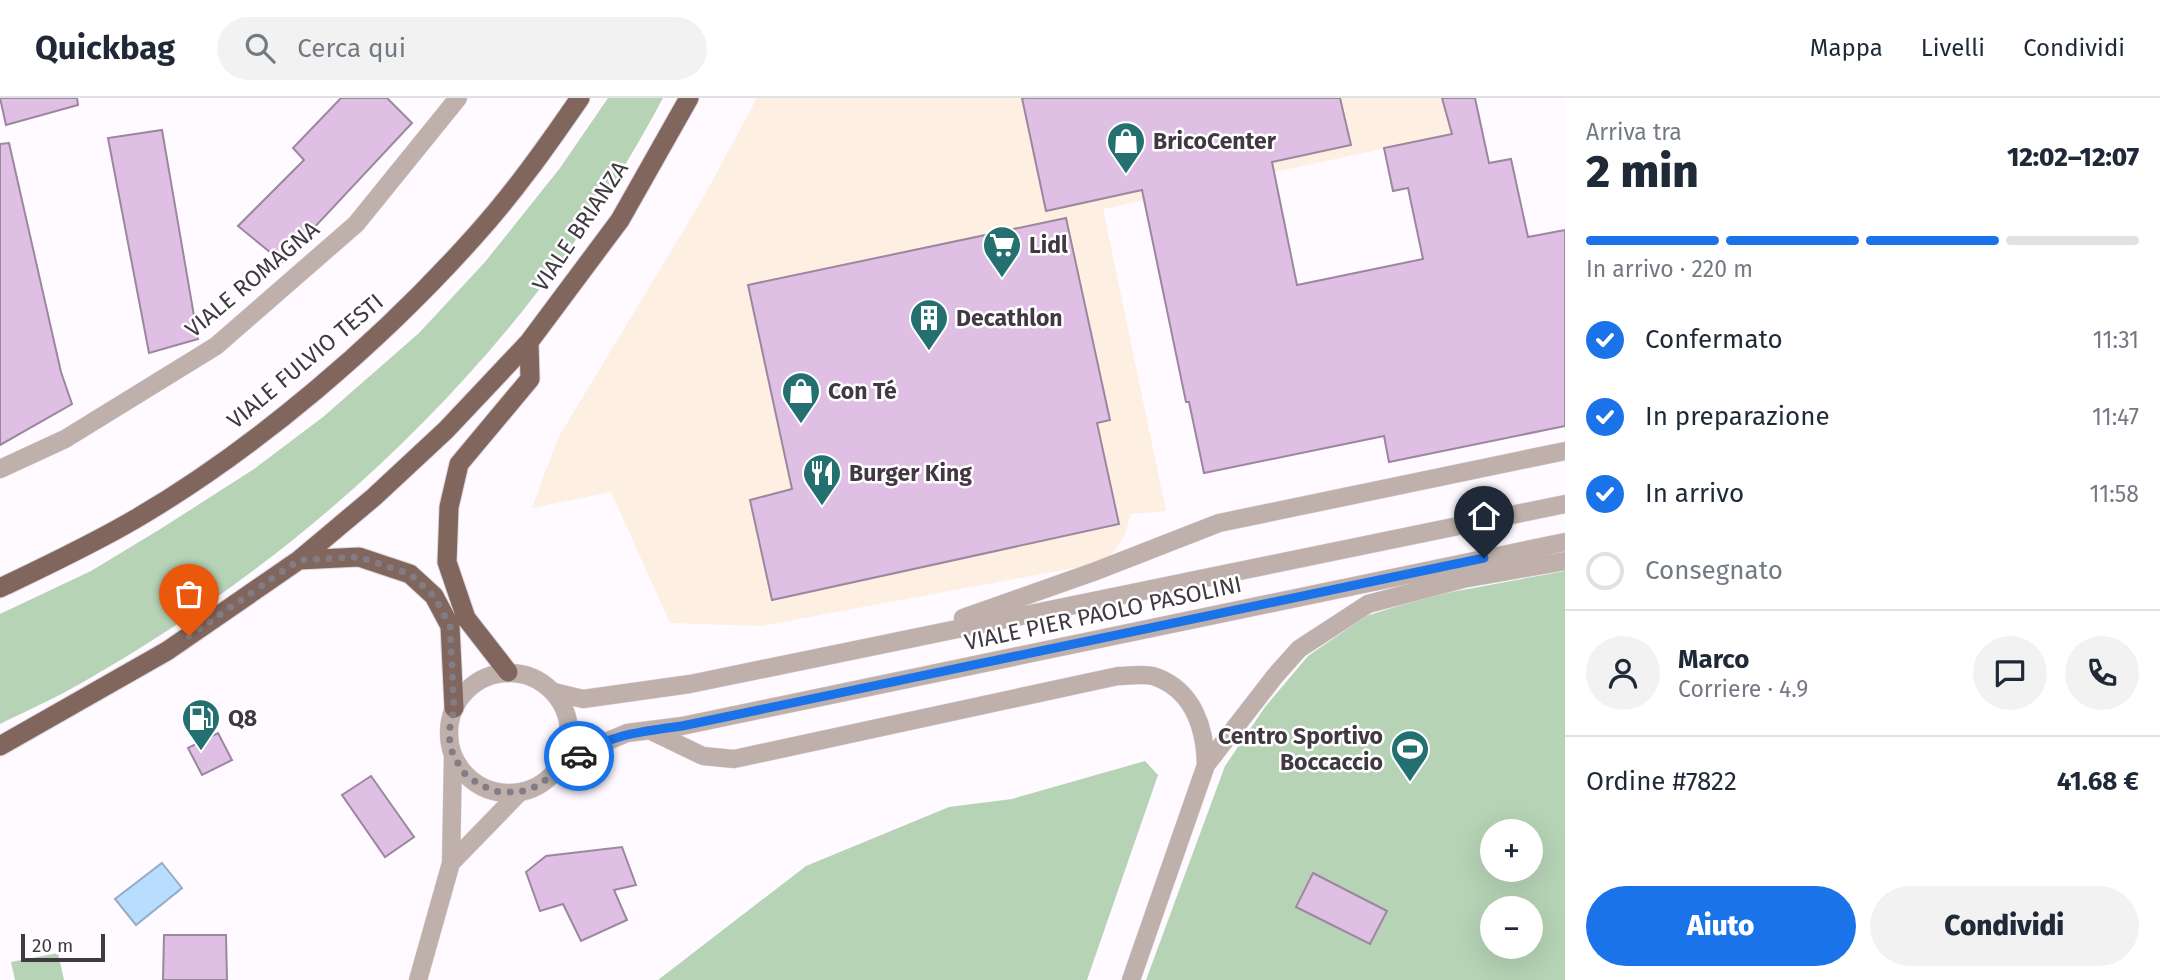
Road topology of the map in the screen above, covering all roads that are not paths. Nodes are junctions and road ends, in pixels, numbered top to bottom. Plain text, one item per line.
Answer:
1 (458, 98) edge
2 (580, 98) edge
3 (689, 98) edge
4 (529, 342) junction
5 (1565, 451) edge
6 (0, 469) edge
7 (1565, 504) edge
8 (1565, 542) edge
9 (299, 560) junction
10 (1565, 561) edge
11 (0, 588) edge
12 (908, 638) junction
13 (508, 672) junction
14 (554, 692) junction
15 (454, 709) junction
16 (651, 731) junction
17 (0, 746) edge
18 (453, 755) junction
19 (1206, 765) junction
20 (553, 775) junction
21 (520, 792) junction
22 (451, 863) junction
23 (418, 980) edge
24 (1131, 980) edge

1 - 6 street, VIALE ROMAGNA
2 - 11 highway, VIALE FULVIO TESTI
3 - 4 highway, VIALE BRIANZA
4 - 9 highway
4 - 13 highway
5 - 12 street, VIALE PIER PAOLO PASOLINI
7 - 12 street, VIALE PIER PAOLO PASOLINI
8 - 16 street, VIALE PIER PAOLO PASOLINI
9 - 15 highway
9 - 17 highway
10 - 19 street
12 - 14 street, VIALE PIER PAOLO PASOLINI
13 - 14 street
13 - 15 street
14 - 20 street
15 - 18 street
16 - 19 street
16 - 20 street, VIALE PIER PAOLO PASOLINI
18 - 21 street
18 - 22 street
19 - 24 street
20 - 21 street
21 - 22 street
22 - 23 street

